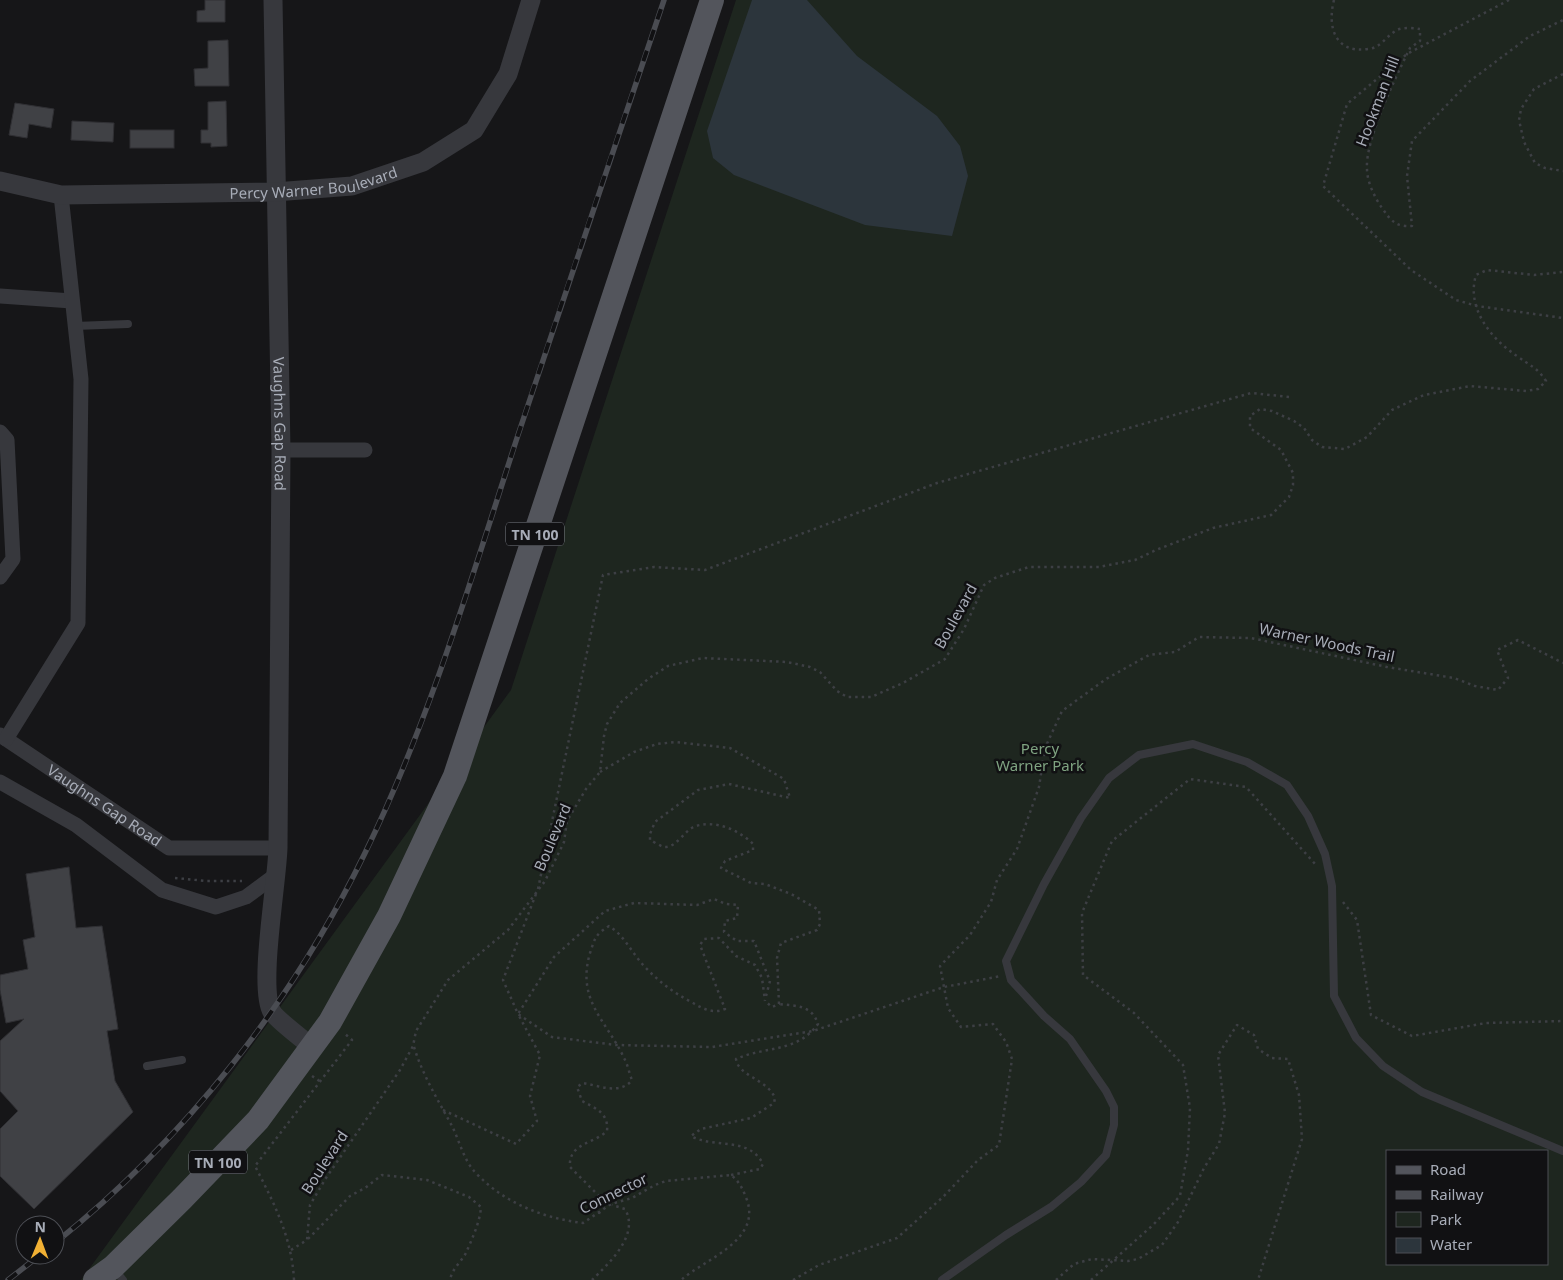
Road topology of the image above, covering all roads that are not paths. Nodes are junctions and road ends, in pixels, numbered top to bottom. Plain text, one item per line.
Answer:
1 (273, 0) edge
2 (531, 0) edge
3 (712, 0) edge
4 (0, 181) edge
5 (275, 192) junction
6 (61, 195) junction
7 (0, 296) edge
8 (72, 300) junction
9 (128, 324) dead end
10 (75, 326) junction
11 (0, 432) edge
12 (280, 450) junction
13 (365, 450) dead end
14 (0, 577) edge
15 (3, 737) edge
16 (0, 782) edge
17 (278, 848) junction
18 (277, 874) junction
19 (312, 1047) junction
20 (182, 1060) dead end
21 (147, 1066) dead end
22 (1563, 1151) edge
23 (110, 1276) edge
24 (942, 1280) edge

1 - 5 street, Vaughns Gap Road
2 - 5 street, Percy Warner Boulevard
3 - 19 main road, TN 100
4 - 6 street, Percy Warner Boulevard
5 - 6 street, Percy Warner Boulevard
5 - 12 street, Vaughns Gap Road
6 - 8 street
7 - 8 street
8 - 10 street
9 - 10 lane
10 - 15 street
11 - 14 street
12 - 13 street
12 - 17 street, Vaughns Gap Road
15 - 17 street, Vaughns Gap Road
16 - 18 street
17 - 18 street, Vaughns Gap Road
18 - 19 street, Vaughns Gap Road
19 - 23 main road, TN 100
20 - 21 lane
22 - 24 lane

